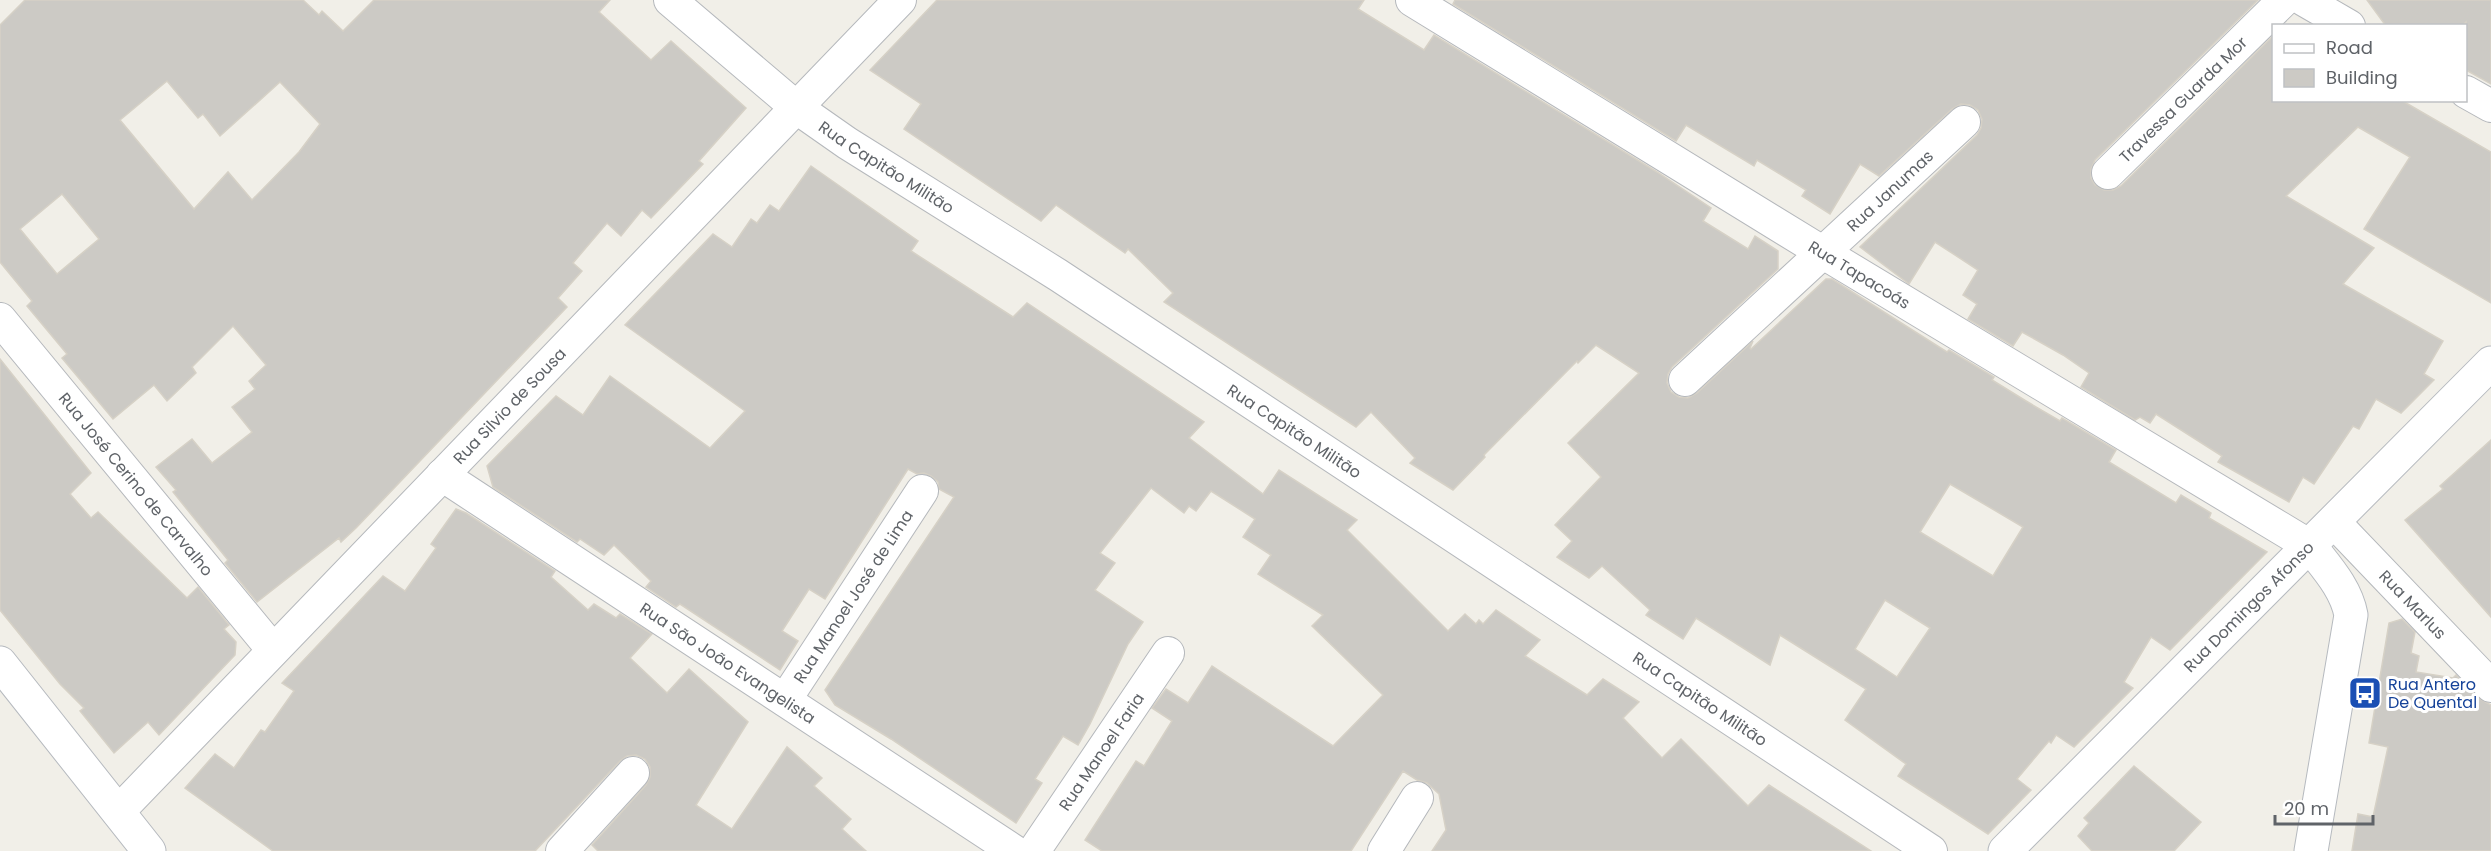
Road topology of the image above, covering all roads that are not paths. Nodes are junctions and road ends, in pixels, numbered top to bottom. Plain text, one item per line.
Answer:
1 (670, 0) edge
2 (900, 0) edge
3 (1412, 0) edge
4 (2284, 0) edge
5 (2304, 0) edge
6 (2346, 24) edge
7 (2467, 93) edge
8 (2491, 106) edge
9 (797, 108) junction
10 (1964, 122) dead end
11 (2108, 173) dead end
12 (1822, 252) junction
13 (0, 319) edge
14 (2491, 363) edge
15 (1685, 381) dead end
16 (442, 475) junction
17 (922, 491) dead end
18 (2334, 522) junction
19 (2310, 546) junction
20 (273, 650) junction
21 (1168, 653) dead end
22 (0, 663) edge
23 (2491, 686) edge
24 (785, 700) junction
25 (633, 773) dead end
26 (1416, 798) dead end
27 (118, 812) junction
28 (566, 849) edge
29 (149, 851) edge
30 (1014, 851) edge
31 (1034, 851) edge
32 (1383, 851) edge
33 (1931, 851) edge
34 (2005, 851) edge
35 (2311, 851) edge

1 - 9 street, Rua Capitão Militão
2 - 9 street, Rua Silvio de Sousa
3 - 12 street, Rua Tapacoás
4 - 11 street, Travessa Guarda Mor
5 - 6 street
7 - 8 street
9 - 16 street, Rua Silvio de Sousa
9 - 33 street, Rua Capitão Militão
10 - 12 street, Rua Janumas
12 - 15 street, Rua Janumas
12 - 19 street, Rua Tapacoás
13 - 20 street, Rua José Cerino de Carvalho
14 - 18 street, Rua Domingos Afonso
16 - 20 street, Rua Silvio de Sousa
16 - 24 street, Rua São João Evangelista
17 - 24 street, Rua Manoel José de Lima
18 - 19 street, Rua Domingos Afonso
18 - 23 street, Rua Marlus
19 - 34 street, Rua Domingos Afonso
19 - 35 street
20 - 27 street, Rua Silvio de Sousa
21 - 31 street, Rua Manoel Faria
22 - 27 street
24 - 30 street, Rua São João Evangelista
25 - 28 street
26 - 32 street
27 - 29 street

